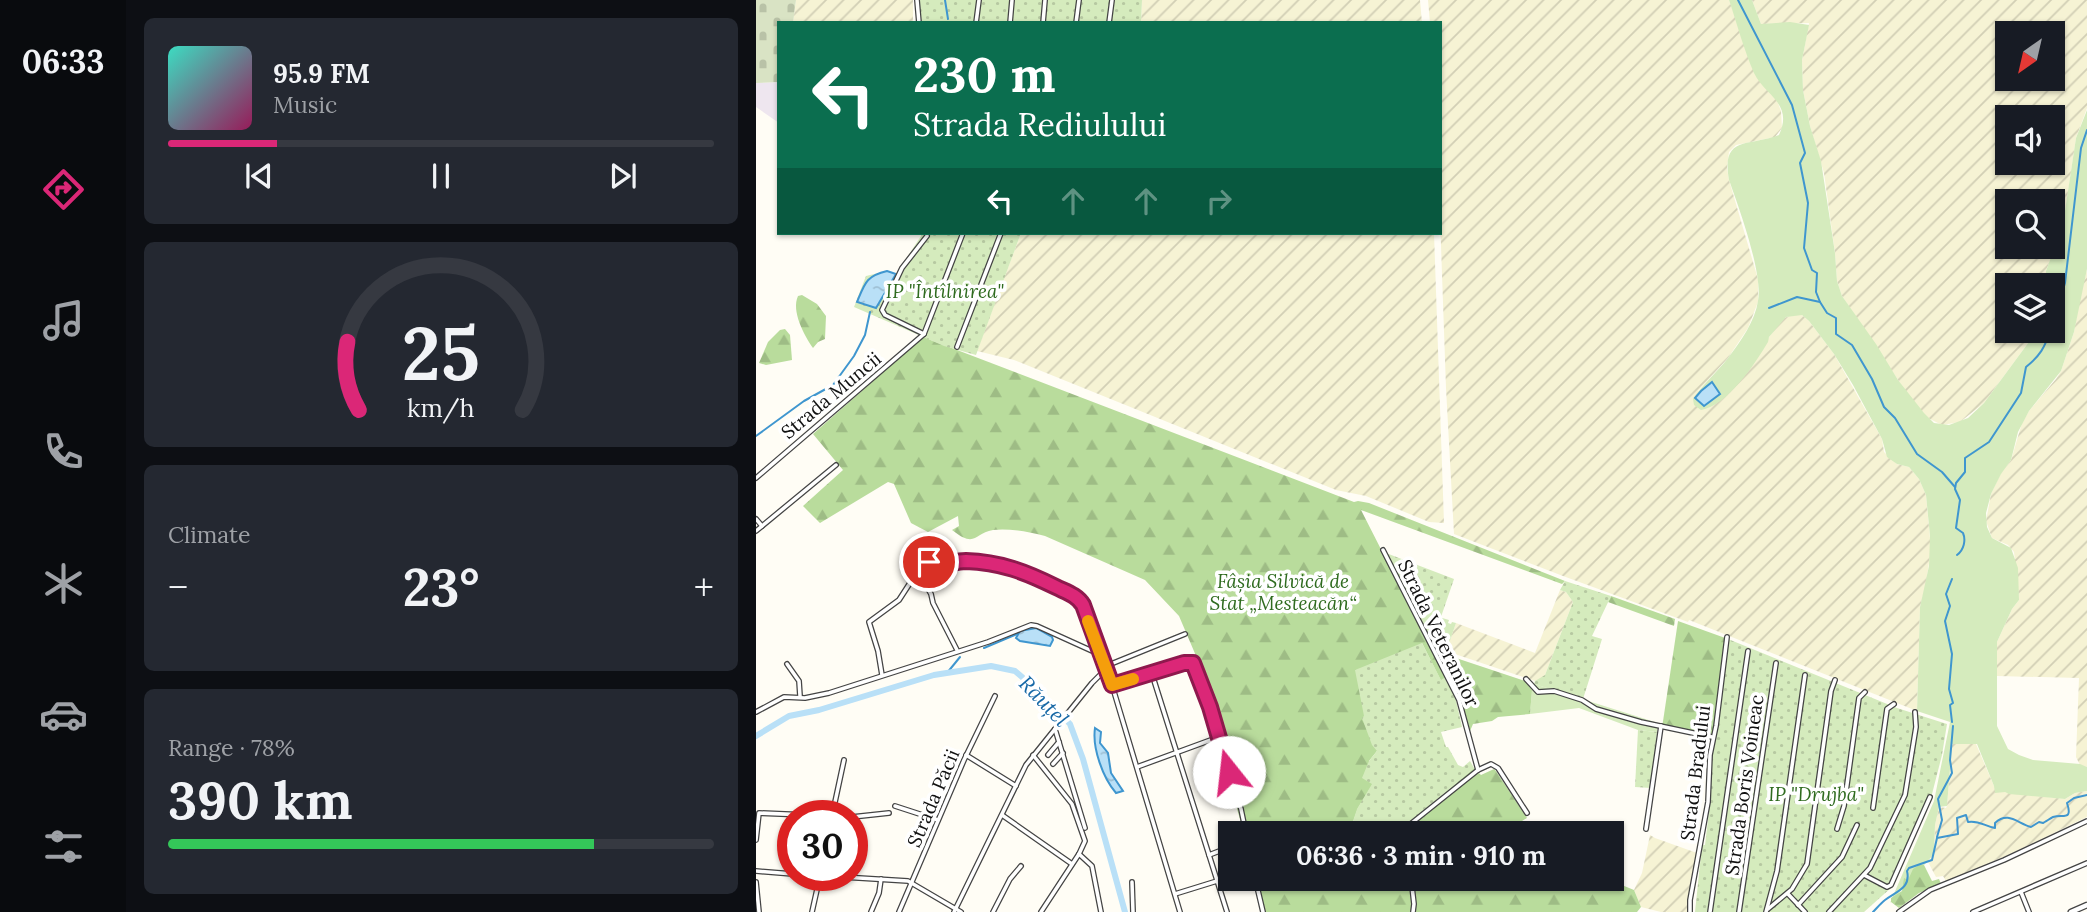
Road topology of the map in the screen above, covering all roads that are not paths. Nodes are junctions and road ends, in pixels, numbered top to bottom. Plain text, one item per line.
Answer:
1 (917, 0) edge
2 (979, 0) edge
3 (1012, 0) edge
4 (1045, 0) edge
5 (1079, 0) edge
6 (1112, 0) edge
7 (919, 21) edge
8 (976, 21) edge
9 (1010, 21) edge
10 (1043, 21) edge
11 (1076, 21) edge
12 (1109, 21) edge
13 (962, 235) edge
14 (1000, 235) edge
15 (927, 236) dead end
16 (924, 334) junction
17 (957, 347) dead end
18 (836, 465) dead end
19 (756, 478) edge
20 (756, 519) edge
21 (762, 526) junction
22 (756, 531) edge
23 (1383, 550) dead end
24 (917, 570) junction
25 (1185, 634) dead end
26 (1727, 637) dead end
27 (957, 650) junction
28 (1748, 651) dead end
29 (1101, 655) junction
30 (1776, 663) dead end
31 (787, 664) dead end
32 (1106, 666) junction
33 (1152, 673) junction
34 (882, 675) junction
35 (1805, 675) dead end
36 (1526, 679) dead end
37 (1835, 680) dead end
38 (1112, 685) junction
39 (1865, 692) dead end
40 (995, 696) dead end
41 (800, 697) junction
42 (1894, 704) dead end
43 (756, 712) edge
44 (1914, 712) dead end
45 (1661, 726) junction
46 (1055, 729) junction
47 (1219, 737) junction
48 (1712, 737) junction
49 (1059, 742) junction
50 (1178, 752) junction
51 (1063, 753) junction
52 (966, 755) junction
53 (1033, 755) junction
54 (1048, 755) dead end
55 (844, 760) dead end
56 (1053, 764) dead end
57 (1137, 767) junction
58 (1478, 770) junction
59 (1016, 786) junction
60 (1930, 797) dead end
61 (835, 800) edge
62 (895, 806) dead end
63 (1873, 808) dead end
64 (889, 813) dead end
65 (1527, 813) dead end
66 (777, 815) edge
67 (868, 815) edge
68 (1002, 815) junction
69 (938, 820) junction
70 (1244, 821) edge
71 (1414, 821) edge
72 (2087, 821) edge
73 (1857, 825) dead end
74 (1085, 828) dead end
75 (1646, 829) dead end
76 (1837, 829) dead end
77 (756, 840) edge
78 (1218, 852) edge
79 (1079, 854) junction
80 (1209, 855) junction
81 (2087, 863) edge
82 (1072, 864) junction
83 (1021, 866) dead end
84 (756, 871) edge
85 (777, 873) edge
86 (1864, 875) junction
87 (868, 878) edge
88 (881, 879) junction
89 (1217, 881) junction
90 (756, 882) edge
91 (912, 882) junction
92 (1132, 882) dead end
93 (817, 891) edge
94 (1258, 891) edge
95 (1413, 891) edge
96 (2021, 892) junction
97 (1175, 894) junction
98 (1788, 894) junction
99 (1798, 905) junction
100 (2087, 905) edge
101 (955, 910) edge
102 (1101, 911) edge
103 (1767, 911) edge
104 (759, 912) edge
105 (812, 912) edge
106 (871, 912) edge
107 (899, 912) edge
108 (961, 912) edge
109 (993, 912) edge
110 (1041, 912) edge
111 (1094, 912) edge
112 (1133, 912) edge
113 (1180, 912) edge
114 (1227, 912) edge
115 (1263, 912) edge
116 (1413, 912) edge
117 (1690, 912) edge
118 (1710, 912) edge
119 (1739, 912) edge
120 (1805, 912) edge
121 (1829, 912) edge
122 (1899, 912) edge
123 (1973, 912) edge
124 (2029, 912) edge
125 (2071, 912) edge

1 - 7 street
2 - 8 street
3 - 9 street
4 - 10 street
5 - 11 street
6 - 12 street
13 - 16 street
14 - 17 street
15 - 16 street
16 - 19 street, Strada Muncii
18 - 21 street
20 - 21 street
21 - 22 street
23 - 58 street, Strada Veteranilor
24 - 27 street
24 - 29 street
24 - 34 street
25 - 32 street
26 - 48 street, Strada Bradului
27 - 29 street
27 - 34 street
28 - 118 street
29 - 32 street
30 - 119 street, Strada Boris Voineac
31 - 41 street
32 - 38 street
32 - 46 street
33 - 38 street
33 - 47 street
33 - 50 street
34 - 41 street
35 - 103 street
36 - 45 street
37 - 98 street
38 - 57 street
39 - 76 street
40 - 52 street, Strada Păcii
41 - 43 street
42 - 63 street
44 - 86 street
45 - 48 street
45 - 75 street
46 - 49 street
46 - 53 street
47 - 50 street
47 - 70 street
48 - 117 street, Strada Bradului
49 - 51 street
49 - 54 street
50 - 57 street
50 - 80 street
51 - 56 street
51 - 74 street
52 - 59 street
52 - 69 street, Strada Păcii
53 - 59 street
53 - 79 street
55 - 61 street
57 - 97 street
58 - 65 street
58 - 71 street
59 - 68 street
60 - 86 street
62 - 69 street
64 - 67 street
66 - 77 street
68 - 82 street
68 - 101 street
69 - 91 street, Strada Păcii
72 - 122 street
73 - 99 street
78 - 80 street
79 - 82 street
79 - 102 street
80 - 89 street
81 - 96 street
82 - 110 street
83 - 109 street
84 - 85 street
86 - 121 street
87 - 88 street
88 - 91 street
88 - 106 street
89 - 97 street
89 - 114 street
90 - 104 street
91 - 101 street
91 - 107 street, Strada Păcii
92 - 112 street
93 - 105 street
94 - 115 street
95 - 116 street
96 - 123 street
96 - 124 street
97 - 113 street
98 - 99 street
98 - 103 street
99 - 120 street
100 - 125 street
101 - 108 street
102 - 111 street

